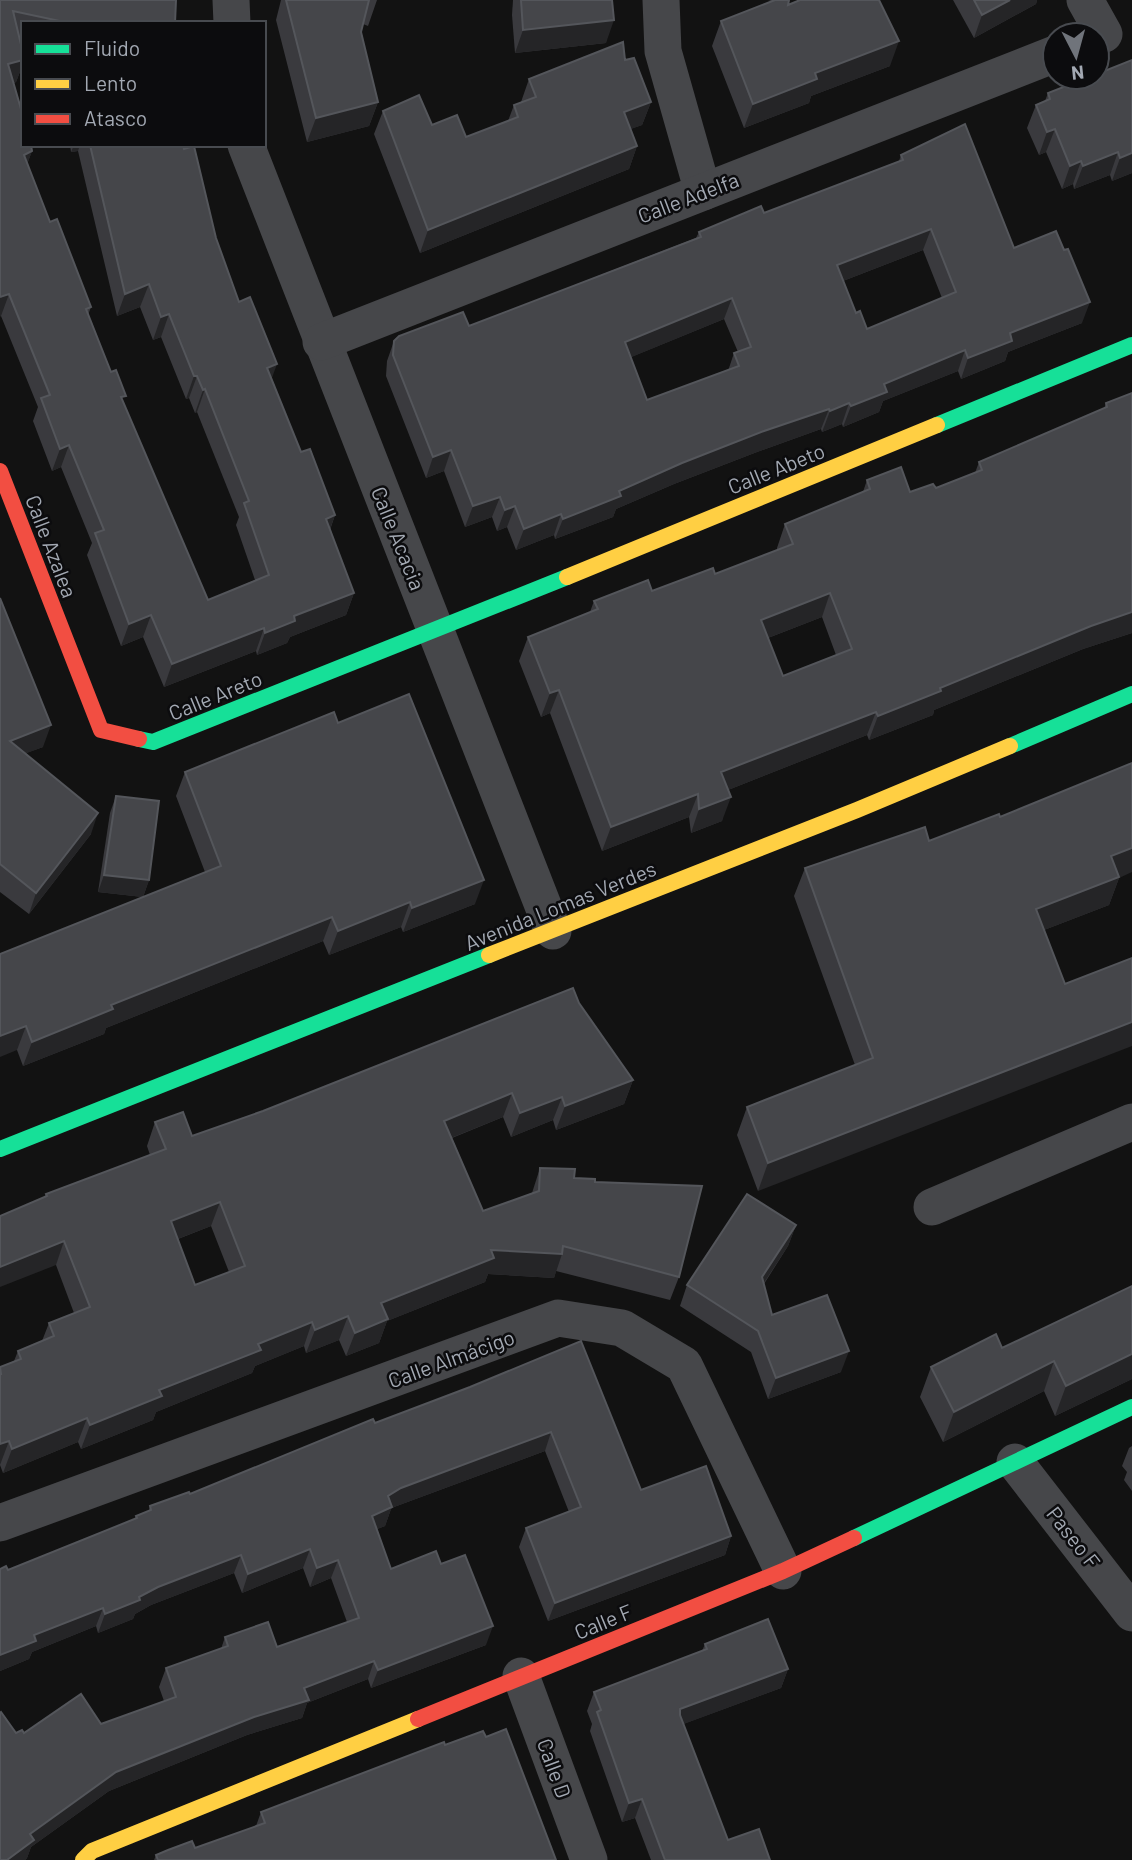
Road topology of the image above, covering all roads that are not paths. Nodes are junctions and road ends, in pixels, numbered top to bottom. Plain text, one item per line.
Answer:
1 (231, 0) edge
2 (661, 0) edge
3 (1085, 0) edge
4 (232, 21) edge
5 (1103, 21) edge
6 (1041, 59) edge
7 (247, 147) edge
8 (703, 192) junction
9 (321, 342) junction
10 (1132, 345) edge
11 (0, 471) edge
12 (435, 631) junction
13 (65, 637) joint
14 (1132, 694) edge
15 (553, 931) junction
16 (1132, 1122) edge
17 (0, 1149) edge
18 (932, 1207) dead end
19 (1132, 1407) edge
20 (1016, 1462) junction
21 (0, 1522) edge
22 (783, 1571) junction
23 (1132, 1613) edge
24 (521, 1675) junction
25 (83, 1860) edge
26 (589, 1860) edge

1 - 4 street
2 - 8 street
3 - 5 street
6 - 8 street, Calle Adelfa
7 - 9 street, Calle Acacia
8 - 9 street, Calle Adelfa
9 - 12 street, Calle Acacia
10 - 12 street, Calle Abeto
11 - 13 street, Calle Azalea
12 - 13 street, Calle Areto
12 - 15 street, Calle Acacia
14 - 15 street, Avenida Lomas Verdes
15 - 17 street, Avenida Lomas Verdes
16 - 18 street
19 - 20 street, Calle F
20 - 22 street, Calle F
20 - 23 street, Paseo F
21 - 22 street, Calle Almácigo
22 - 24 street, Calle F
24 - 25 street, Calle F
24 - 26 street, Calle D

